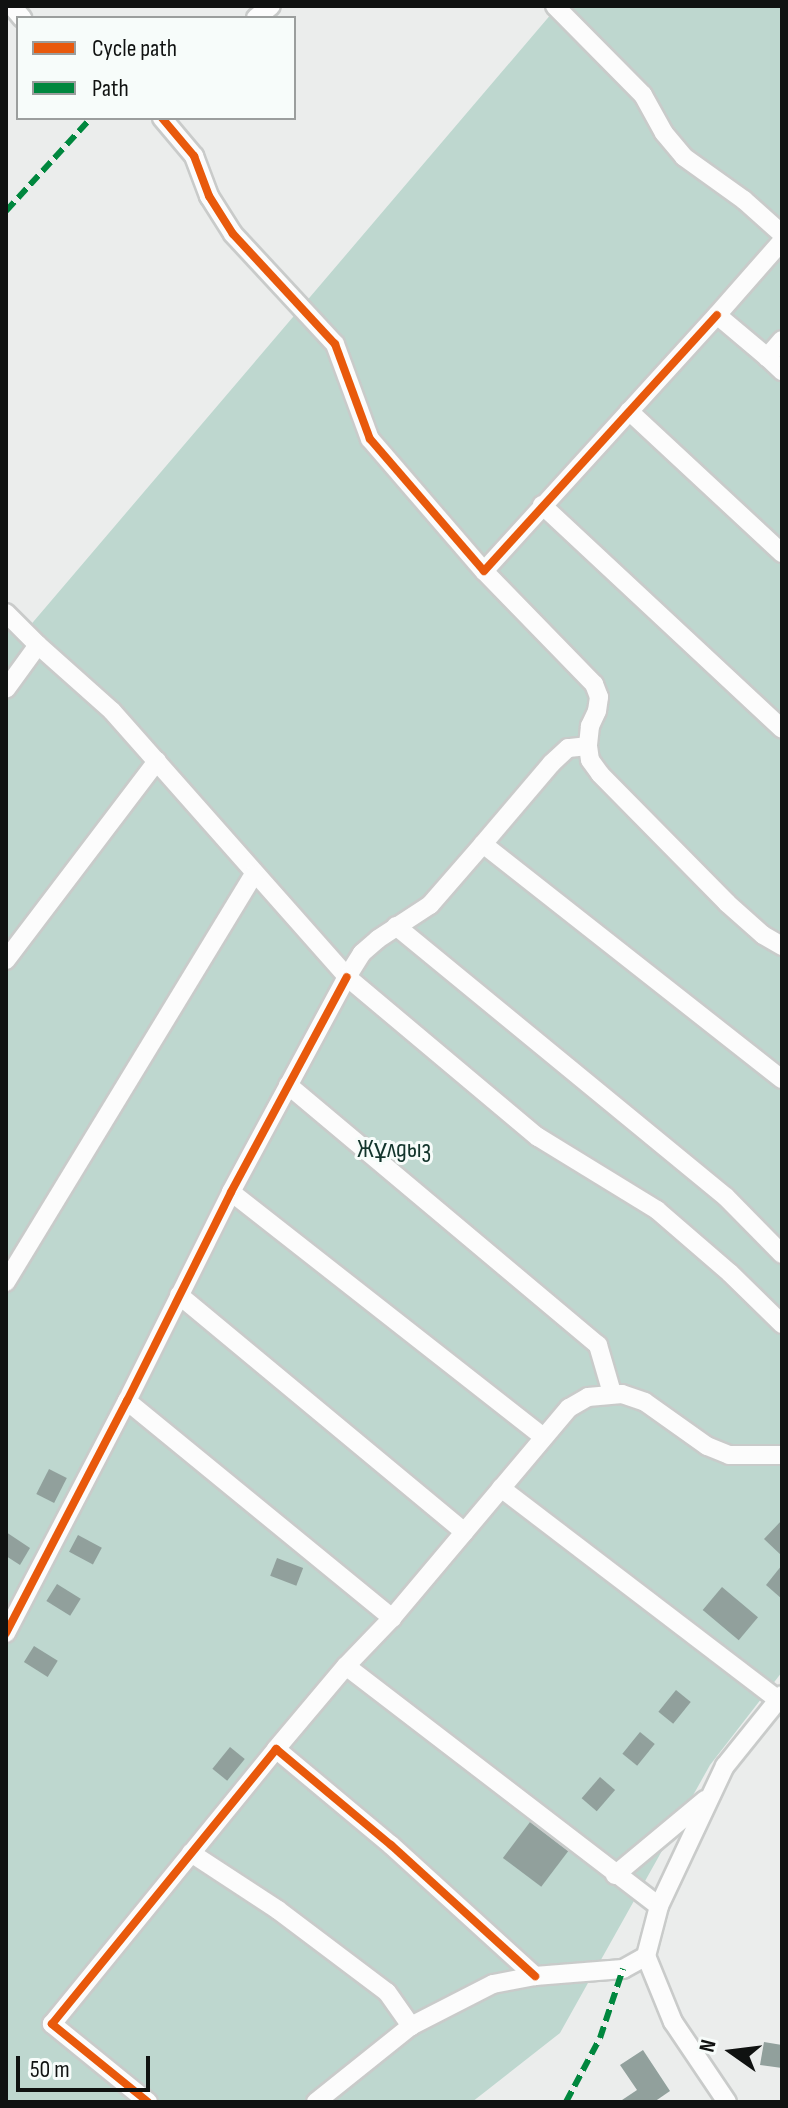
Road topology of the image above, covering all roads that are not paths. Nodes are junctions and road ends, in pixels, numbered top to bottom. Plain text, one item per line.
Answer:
1 (555, 6) edge
2 (164, 120) edge
3 (782, 234) edge
4 (782, 241) edge
5 (717, 315) junction
6 (782, 340) edge
7 (767, 357) junction
8 (782, 371) edge
9 (629, 411) junction
10 (542, 505) junction
11 (782, 553) edge
12 (484, 571) junction
13 (6, 613) edge
14 (38, 645) junction
15 (6, 689) edge
16 (782, 729) edge
17 (588, 746) junction
18 (157, 761) junction
19 (483, 844) junction
20 (254, 874) junction
21 (396, 926) junction
22 (782, 946) edge
23 (6, 960) edge
24 (347, 977) junction
25 (782, 1079) edge
26 (288, 1085) junction
27 (231, 1192) junction
28 (781, 1253) edge
29 (6, 1282) edge
30 (179, 1295) junction
31 (782, 1324) edge
32 (612, 1393) junction
33 (127, 1401) junction
34 (543, 1437) junction
35 (782, 1455) edge
36 (501, 1488) junction
37 (464, 1532) junction
38 (392, 1618) junction
39 (6, 1633) edge
40 (346, 1666) junction
41 (780, 1697) edge
42 (276, 1749) junction
43 (710, 1796) junction
44 (191, 1853) junction
45 (615, 1875) junction
46 (659, 1906) junction
47 (646, 1956) junction
48 (535, 1976) junction
49 (411, 2026) junction
50 (148, 2102) edge
51 (316, 2102) edge
52 (727, 2102) edge

1 - 3 street
2 - 12 street
4 - 5 street
5 - 7 street
5 - 9 street
6 - 7 street
7 - 8 street
9 - 10 street
9 - 11 street
10 - 12 street
10 - 16 street
12 - 17 street
13 - 14 street
14 - 15 street
14 - 18 street
17 - 19 street
17 - 22 street
18 - 20 street
18 - 23 street
19 - 21 street
19 - 25 street
20 - 24 street
20 - 29 street
21 - 24 street
21 - 28 street
24 - 26 street
24 - 31 street
26 - 27 street
26 - 32 street
27 - 30 street
27 - 34 street
30 - 33 street
30 - 37 street
32 - 34 street
32 - 35 street
33 - 38 street
33 - 39 street
34 - 36 street
36 - 37 street
36 - 41 street
37 - 38 street
38 - 40 street
40 - 42 street
40 - 45 street
41 - 43 street
42 - 44 street
42 - 48 street
43 - 45 street
43 - 46 street
44 - 49 street
44 - 50 street
45 - 46 street
46 - 47 street
47 - 48 street
47 - 52 street
48 - 49 street
49 - 51 street

